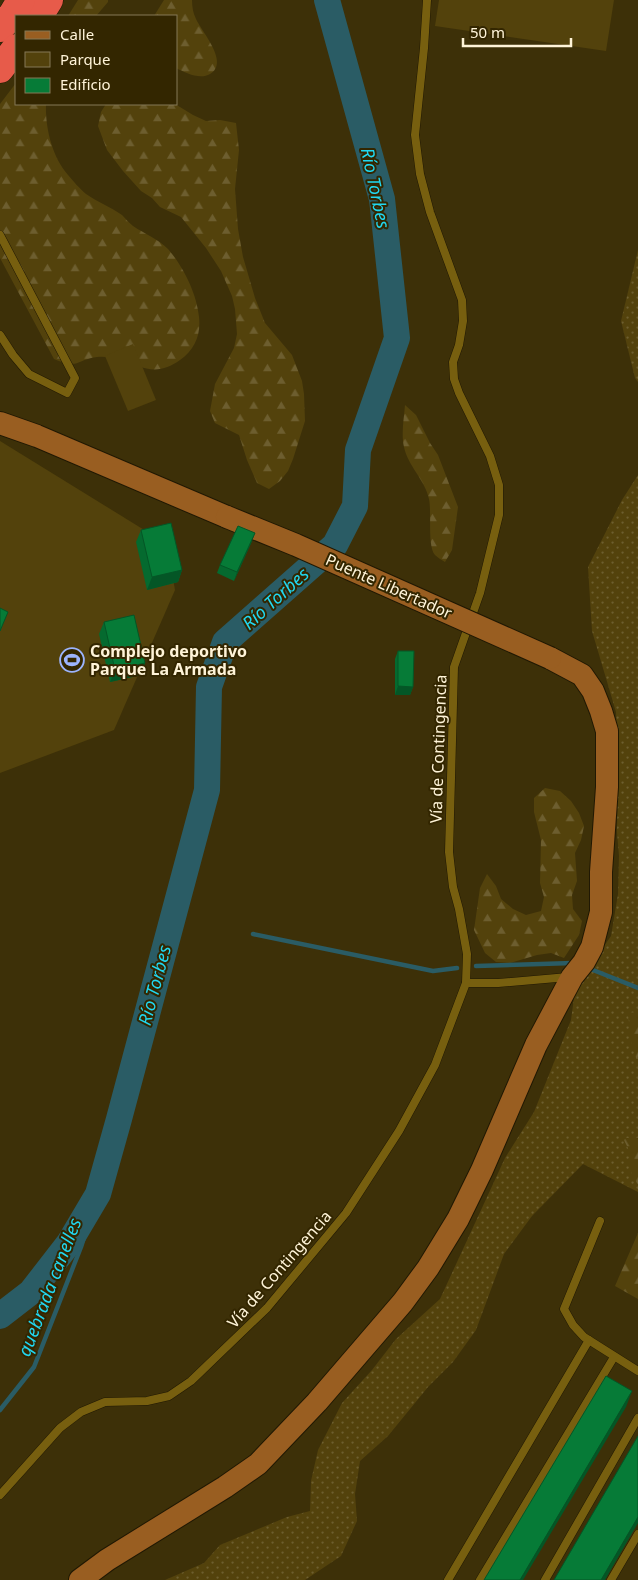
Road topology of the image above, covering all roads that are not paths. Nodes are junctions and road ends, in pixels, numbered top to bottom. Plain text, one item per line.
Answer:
1 (21, 0) edge
2 (49, 0) edge
3 (427, 0) edge
4 (40, 15) edge
5 (0, 28) edge
6 (15, 49) edge
7 (0, 69) edge
8 (0, 235) edge
9 (0, 335) edge
10 (0, 423) edge
11 (572, 977) junction
12 (466, 983) junction
13 (600, 1221) dead end
14 (589, 1340) junction
15 (614, 1357) junction
16 (638, 1371) edge
17 (638, 1418) edge
18 (0, 1495) edge
19 (638, 1534) edge
20 (80, 1580) edge
21 (448, 1580) edge
22 (480, 1580) edge
23 (545, 1580) edge
24 (611, 1580) edge

1 - 5 highway
2 - 4 highway
3 - 12 lane, Vía de Contingencia
6 - 7 highway
8 - 9 lane
10 - 11 street, Puente Libertador, bridge
11 - 12 lane
11 - 20 street, Puente Libertador
12 - 18 lane, Vía de Contingencia
13 - 14 lane
14 - 15 lane
14 - 21 lane
15 - 16 lane
15 - 22 lane
17 - 23 lane
19 - 24 lane

